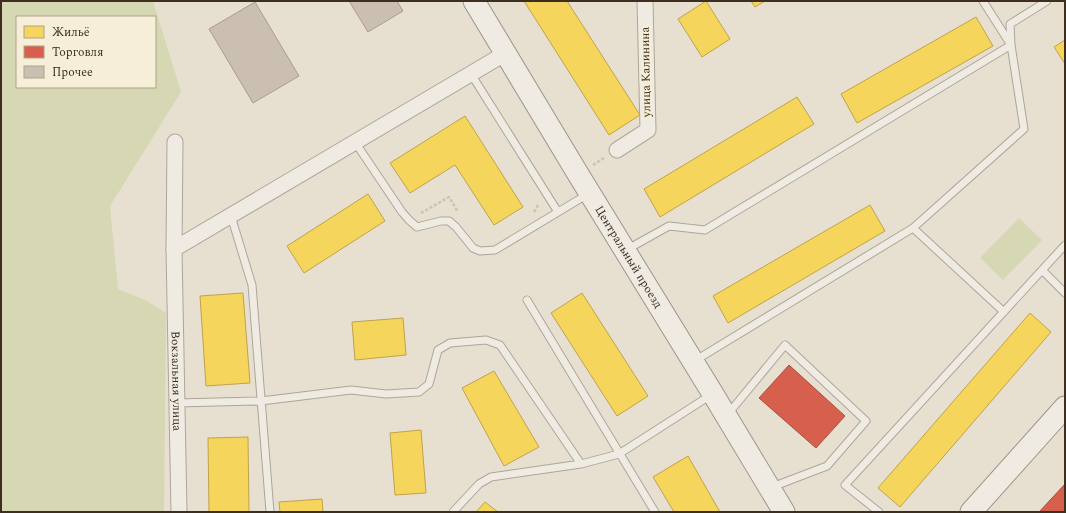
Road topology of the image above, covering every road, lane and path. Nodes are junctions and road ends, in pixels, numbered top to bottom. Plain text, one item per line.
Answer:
1 (474, 1) edge
2 (645, 1) edge
3 (983, 1) edge
4 (1047, 1) edge
5 (1011, 44) junction
6 (506, 53) junction
7 (471, 74) junction
8 (174, 142) dead end
9 (355, 142) junction
10 (617, 150) dead end
11 (590, 192) junction
12 (536, 198) dead end
13 (416, 212) dead end
14 (558, 212) junction
15 (460, 214) dead end
16 (530, 215) dead end
17 (231, 216) junction
18 (912, 228) junction
19 (1065, 245) edge
20 (174, 250) junction
21 (626, 251) junction
22 (1043, 271) junction
23 (1065, 293) edge
24 (527, 300) dead end
25 (1004, 312) junction
26 (694, 362) junction
27 (713, 394) junction
28 (261, 401) junction
29 (177, 403) junction
30 (1065, 408) edge
31 (727, 416) junction
32 (619, 454) junction
33 (581, 464) junction
34 (770, 488) junction
35 (179, 512) edge
36 (270, 512) edge
37 (453, 512) edge
38 (655, 512) edge
39 (784, 512) edge
40 (879, 512) edge
41 (971, 512) edge

1 - 6 main road, Центральный проезд
2 - 10 street, улица Калинина
3 - 5 lane
4 - 5 lane
5 - 18 lane
5 - 21 lane
6 - 7 street
6 - 11 main road, Центральный проезд
7 - 9 street
7 - 14 lane
8 - 20 street, Вокзальная улица
9 - 14 lane
9 - 17 street
11 - 14 lane
11 - 21 main road, Центральный проезд
12 - 16 path
13 - 15 path
17 - 20 street
17 - 28 lane
18 - 25 lane
18 - 26 lane
19 - 22 lane
20 - 29 street, Вокзальная улица
21 - 26 main road, Центральный проезд
22 - 23 lane
22 - 25 lane
24 - 32 lane
25 - 40 lane
26 - 27 main road, Центральный проезд
27 - 31 main road, Центральный проезд
27 - 32 lane
28 - 29 lane
28 - 33 lane
28 - 36 lane
29 - 35 street, Вокзальная улица
30 - 41 main road
31 - 34 main road, Центральный проезд
31 - 34 lane
32 - 33 lane
32 - 38 lane
33 - 37 lane
34 - 39 main road, Центральный проезд

